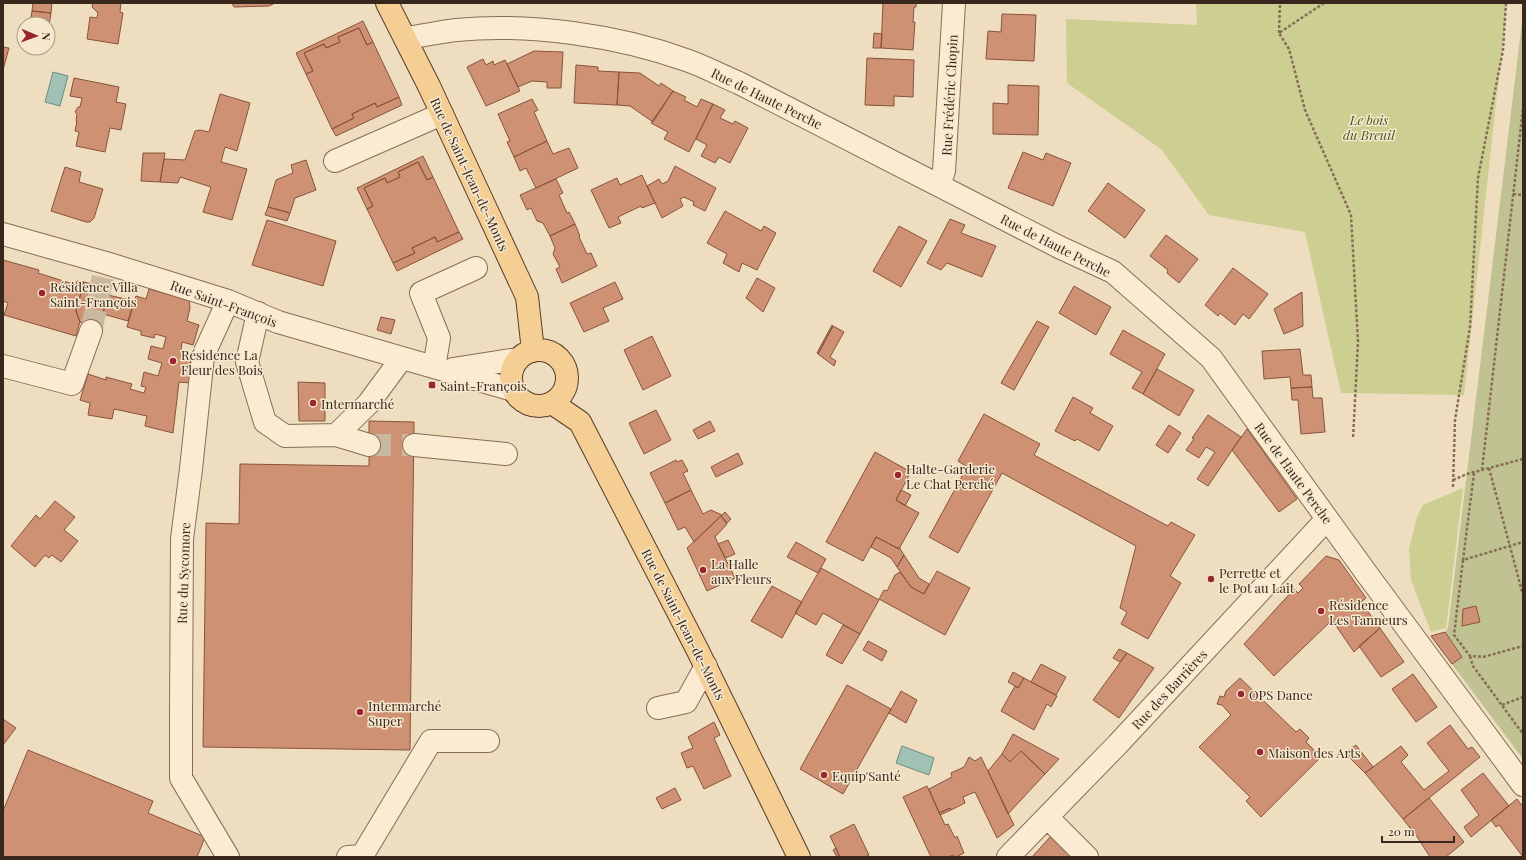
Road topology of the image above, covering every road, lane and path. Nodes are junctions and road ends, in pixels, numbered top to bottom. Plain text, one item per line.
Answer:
1 (387, 3) edge
2 (954, 3) edge
3 (1280, 3) edge
4 (1324, 3) edge
5 (1506, 3) edge
6 (1279, 33) junction
7 (405, 38) junction
8 (1523, 108) edge
9 (442, 114) junction
10 (335, 161) dead end
11 (939, 185) junction
12 (1513, 194) junction
13 (1523, 195) edge
14 (3, 234) edge
15 (476, 268) dead end
16 (228, 301) junction
17 (258, 313) junction
18 (90, 331) tunnel mouth
19 (525, 355) junction
20 (402, 358) junction
21 (3, 366) edge
22 (440, 368) junction
23 (513, 390) junction
24 (552, 403) junction
25 (336, 435) junction
26 (1354, 439) dead end
27 (369, 445) tunnel mouth
28 (414, 445) tunnel mouth
29 (506, 454) dead end
30 (1523, 459) edge
31 (1489, 468) junction
32 (1482, 470) junction
33 (1474, 472) junction
34 (1453, 480) junction
35 (1453, 487) dead end
36 (1327, 519) junction
37 (1523, 542) edge
38 (1509, 546) junction
39 (1463, 560) junction
40 (1523, 595) edge
41 (1523, 646) edge
42 (1470, 656) junction
43 (706, 666) junction
44 (1523, 697) edge
45 (1502, 705) junction
46 (658, 708) dead end
47 (1523, 734) edge
48 (488, 741) dead end
49 (1523, 785) edge
50 (1047, 817) junction
51 (228, 857) edge
52 (348, 857) edge
53 (799, 857) edge
54 (1008, 857) edge
55 (1087, 857) edge

1 - 7 main road, Rue de Saint-Jean-de-Monts
2 - 11 street, Rue Frédéric Chopin
3 - 6 path
4 - 6 path
5 - 34 path
6 - 26 path
7 - 9 main road, Rue de Saint-Jean-de-Monts
7 - 11 street, Rue de Haute Perche
8 - 12 path
9 - 10 street
9 - 19 main road, Rue de Saint-Jean-de-Monts
11 - 36 street, Rue de Haute Perche
12 - 13 path
12 - 32 path
14 - 16 street, Rue Saint-François
15 - 22 street
16 - 17 street, Rue Saint-François
16 - 51 street, Rue du Sycomore
17 - 20 street, Rue Saint-François
17 - 25 street
18 - 21 street
19 - 22 street, Rue Saint-François
19 - 23 main road
19 - 24 main road
20 - 22 street, Rue Saint-François
20 - 25 street
22 - 23 street, Rue Saint-François
23 - 24 main road
24 - 43 main road, Rue de Saint-Jean-de-Monts
25 - 27 street
28 - 29 street
30 - 31 path
31 - 32 path
31 - 38 path
32 - 33 path
33 - 34 path
33 - 39 path
34 - 35 path
36 - 49 street, Rue de Haute Perche
36 - 50 street, Rue des Barrières
37 - 38 path
38 - 39 path
38 - 40 path
39 - 42 path
41 - 42 path
42 - 45 path
43 - 46 street
43 - 53 main road, Rue de Saint-Jean-de-Monts
44 - 45 path
45 - 47 path
48 - 52 street
50 - 54 street, Rue des Barrières
50 - 55 street

